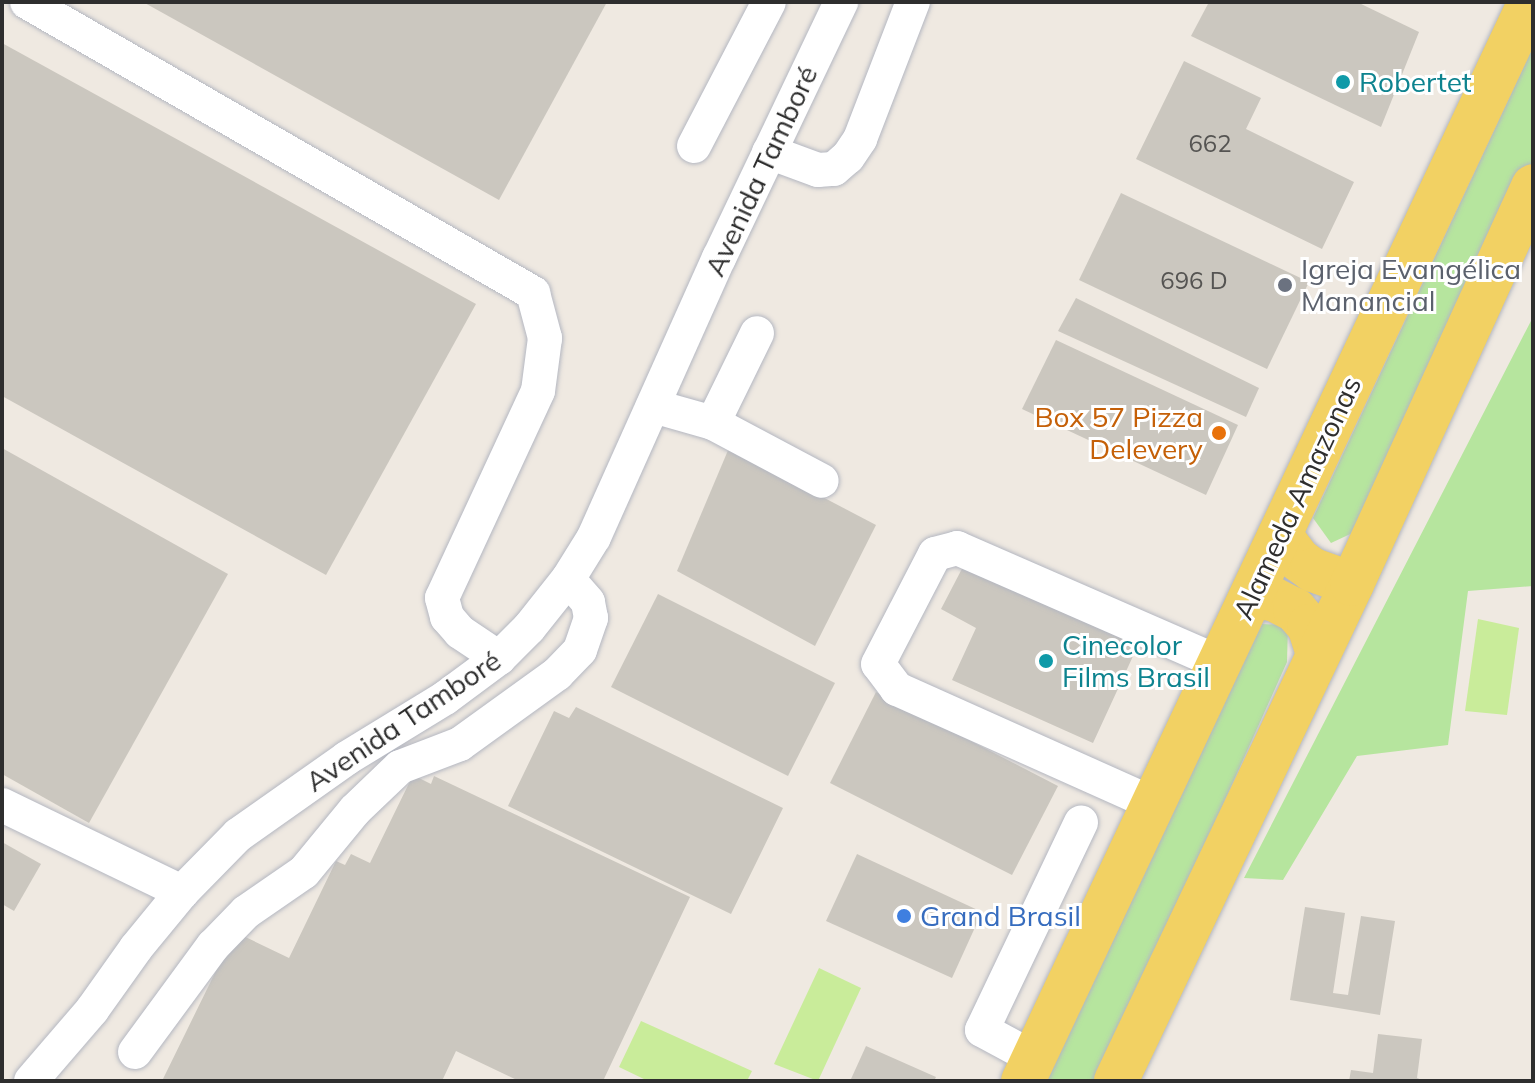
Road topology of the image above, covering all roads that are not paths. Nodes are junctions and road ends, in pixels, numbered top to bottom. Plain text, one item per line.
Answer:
1 (27, 2) edge
2 (769, 2) edge
3 (841, 2) edge
4 (913, 2) edge
5 (1530, 2) edge
6 (694, 146) dead end
7 (769, 152) junction
8 (1533, 186) edge
9 (757, 333) dead end
10 (653, 406) junction
11 (713, 423) junction
12 (822, 481) dead end
13 (1280, 535) junction
14 (568, 579) junction
15 (1352, 584) junction
16 (1251, 597) junction
17 (1318, 654) junction
18 (499, 658) junction
19 (1220, 663) junction
20 (315, 780) junction
21 (1154, 804) junction
22 (2, 805) edge
23 (355, 810) junction
24 (1081, 822) dead end
25 (182, 892) junction
26 (135, 1052) dead end
27 (1029, 1070) edge
28 (31, 1081) edge
29 (1116, 1081) edge

1 - 18 street
2 - 6 street
3 - 7 street, Avenida Tamboré
4 - 7 street
5 - 13 main road, Alameda Amazonas
7 - 10 street, Avenida Tamboré
8 - 15 main road
9 - 11 street
10 - 11 street
10 - 14 street, Avenida Tamboré
11 - 12 street
13 - 15 main road
13 - 16 main road, Alameda Amazonas
14 - 18 street, Avenida Tamboré
14 - 23 street
15 - 17 main road
16 - 17 main road
16 - 19 main road, Alameda Amazonas
17 - 29 main road
18 - 20 street, Avenida Tamboré
19 - 21 main road, Alameda Amazonas
19 - 21 street
20 - 23 street
20 - 25 street, Avenida Tamboré
21 - 27 main road, Alameda Amazonas
22 - 25 street
23 - 26 street
24 - 27 street
25 - 28 street, Avenida Tamboré

